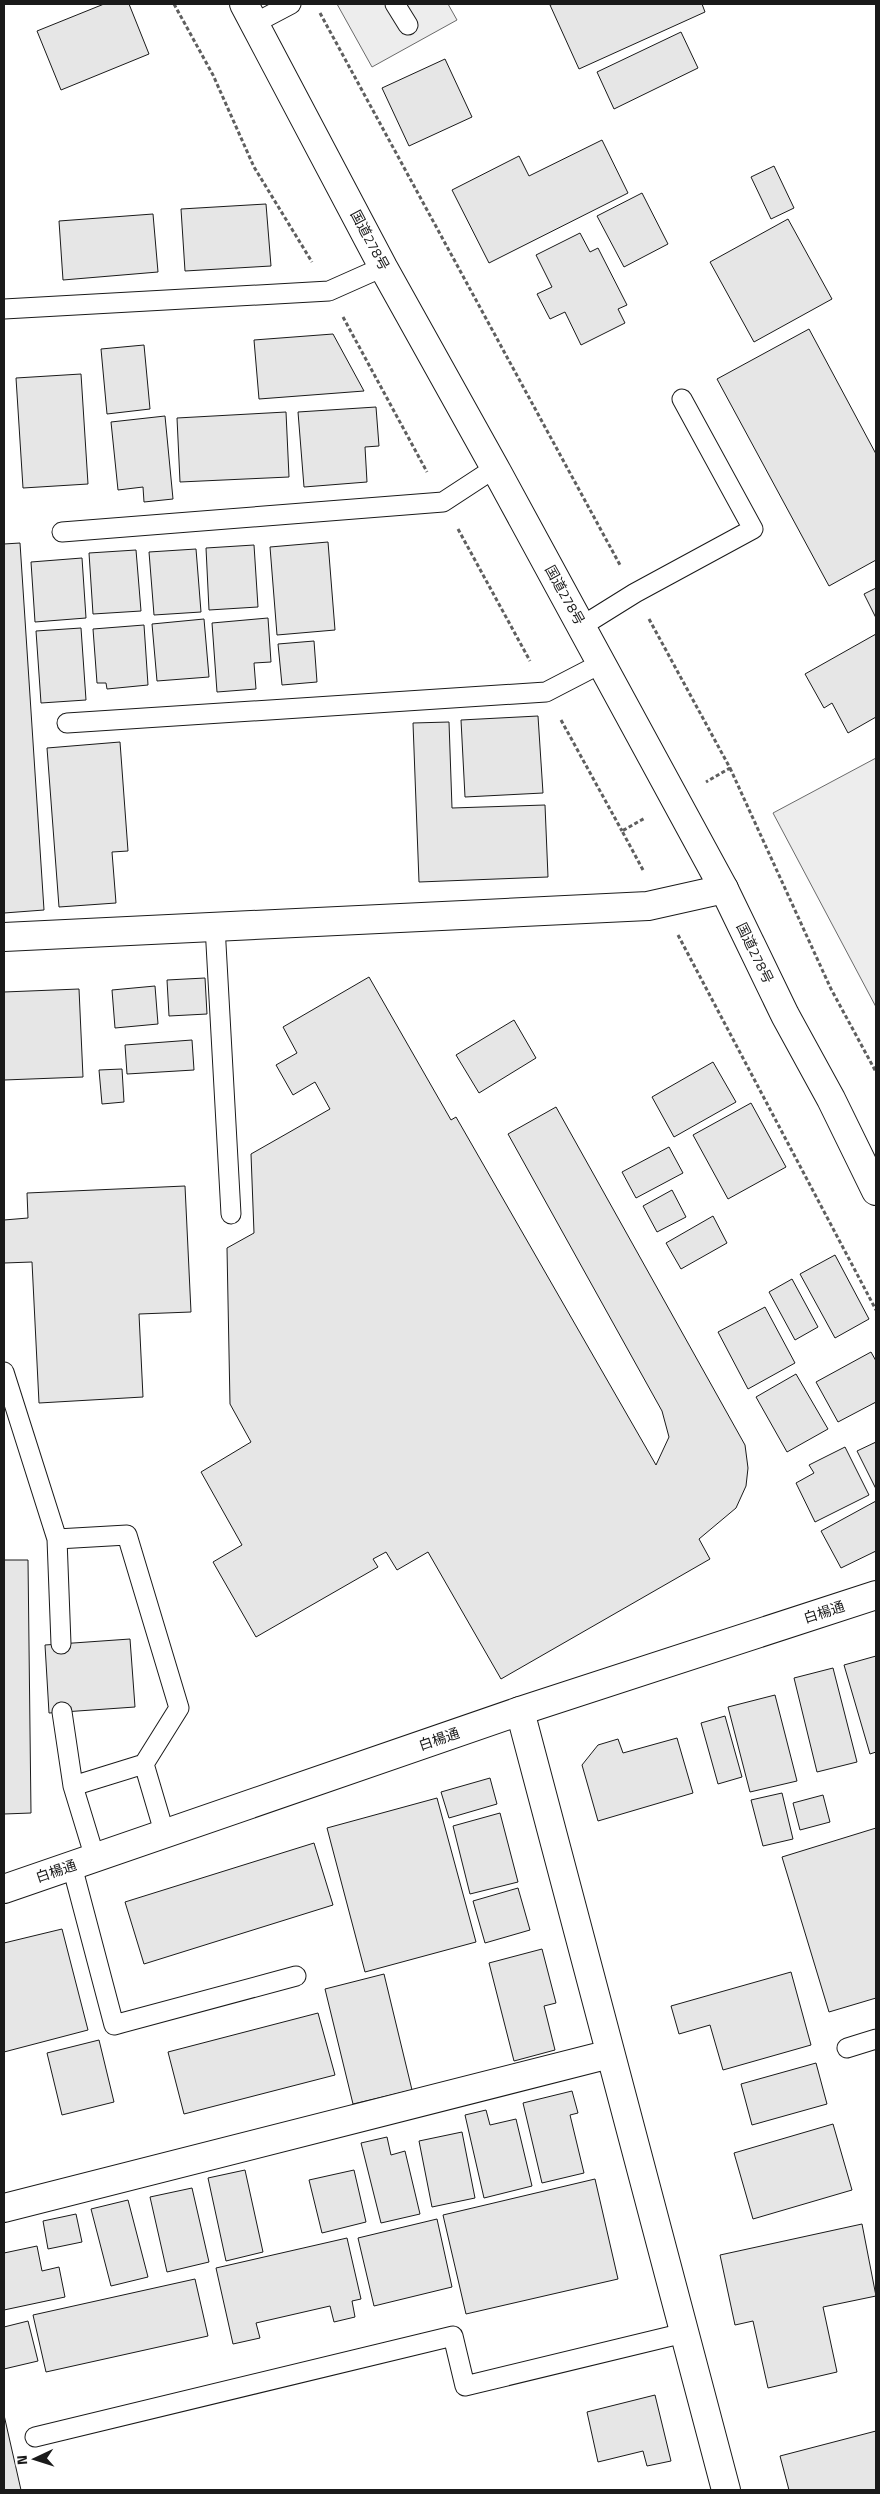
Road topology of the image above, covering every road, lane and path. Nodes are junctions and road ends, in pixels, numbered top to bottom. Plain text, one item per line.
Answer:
1 (174, 4) edge
2 (291, 4) edge
3 (315, 4) edge
4 (396, 4) edge
5 (250, 14) edge
6 (408, 25) dead end
7 (384, 267) junction
8 (329, 291) junction
9 (4, 309) edge
10 (682, 399) dead end
11 (496, 468) junction
12 (443, 502) junction
13 (62, 532) dead end
14 (635, 593) junction
15 (582, 626) junction
16 (602, 663) junction
17 (546, 692) junction
18 (67, 723) dead end
19 (730, 768) junction
20 (676, 800) junction
21 (622, 831) junction
22 (724, 889) junction
23 (662, 903) junction
24 (215, 926) junction
25 (4, 937) edge
26 (876, 1072) edge
27 (876, 1191) edge
28 (231, 1214) dead end
29 (876, 1310) edge
30 (4, 1372) edge
31 (57, 1540) junction
32 (876, 1595) edge
33 (62, 1644) dead end
34 (520, 1711) junction
35 (62, 1712) dead end
36 (144, 1764) junction
37 (73, 1786) junction
38 (165, 1835) junction
39 (84, 1862) junction
40 (4, 1889) edge
41 (296, 1976) dead end
42 (876, 2040) edge
43 (847, 2048) dead end
44 (610, 2054) junction
45 (4, 2208) edge
46 (684, 2333) junction
47 (35, 2437) dead end
48 (726, 2490) edge

1 - 8 path
2 - 5 lane
3 - 14 path
4 - 6 lane
5 - 7 main road, 国道278号
7 - 8 lane
7 - 11 main road, 国道278号
8 - 9 lane
8 - 12 path
10 - 14 lane
11 - 12 lane
11 - 15 main road, 国道278号
12 - 13 lane
12 - 17 path
14 - 15 lane
14 - 19 path
15 - 16 main road, 国道278号
16 - 17 lane
16 - 20 main road, 国道278号
17 - 18 lane
17 - 21 path
19 - 20 path
19 - 26 path
20 - 21 path
20 - 22 main road, 国道278号
21 - 23 path
22 - 23 main road
22 - 27 main road, 国道278号
23 - 24 main road
23 - 29 path
24 - 25 main road
24 - 28 lane
30 - 31 lane
31 - 33 lane
31 - 36 lane
32 - 34 main road, 白楊通
34 - 38 main road, 白楊通
34 - 44 main road
35 - 37 lane
36 - 37 lane
36 - 38 lane
37 - 39 lane
38 - 39 main road, 白楊通
39 - 40 main road, 白楊通
39 - 41 lane
42 - 43 lane
44 - 45 main road
44 - 46 main road
46 - 47 lane
46 - 48 main road

